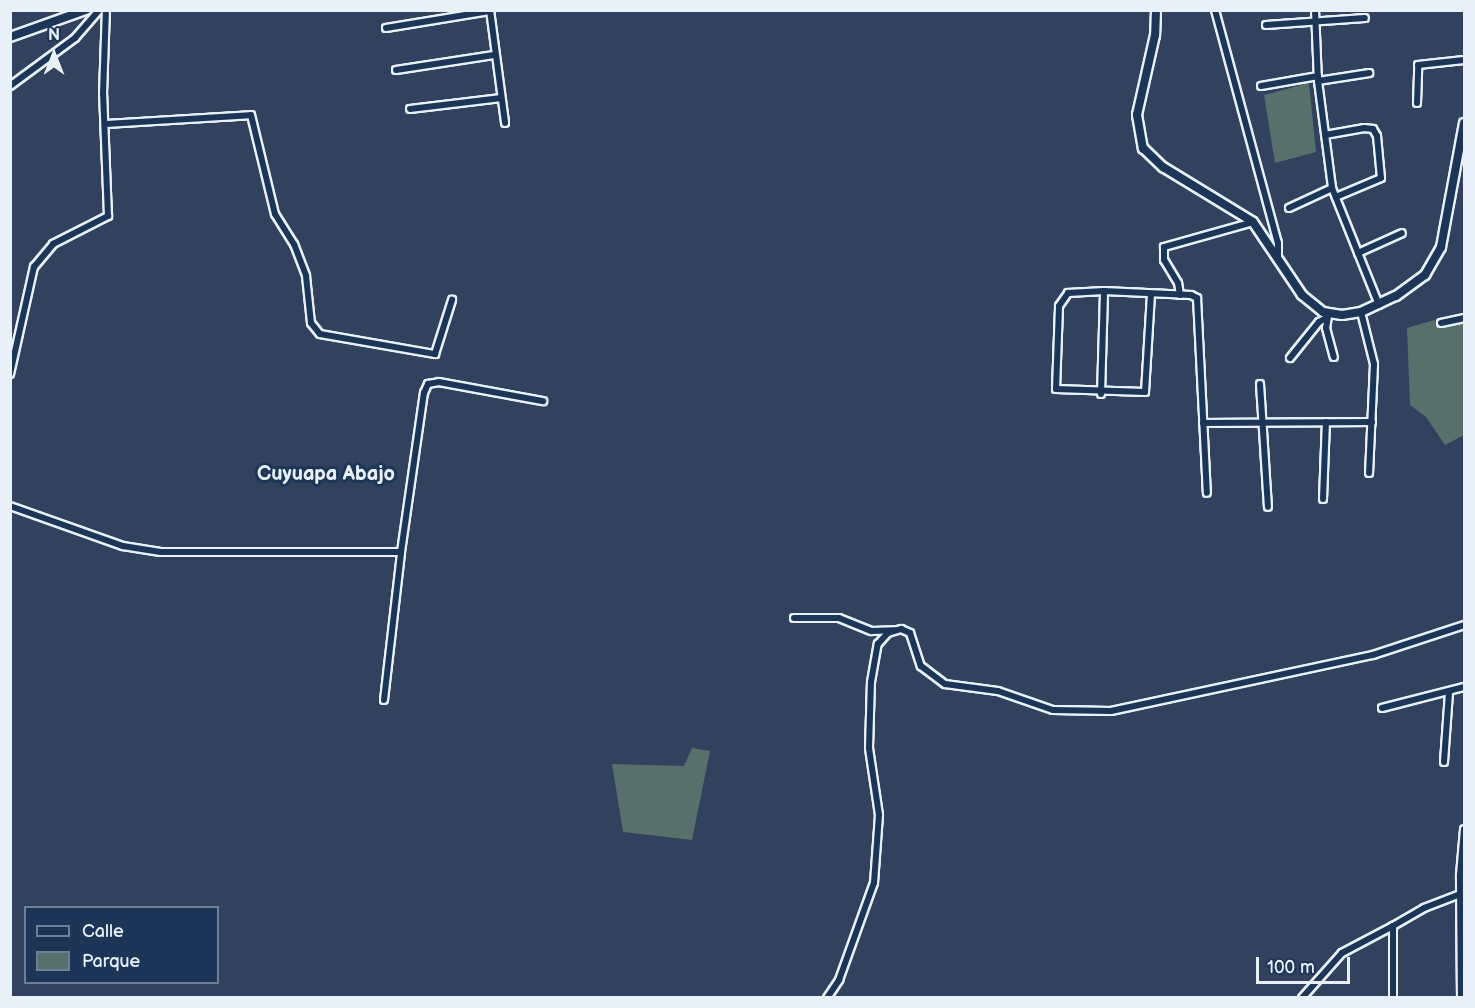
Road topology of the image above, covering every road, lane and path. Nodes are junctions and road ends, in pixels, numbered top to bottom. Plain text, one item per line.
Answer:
1 (86, 10) edge
2 (99, 10) edge
3 (106, 10) edge
4 (1156, 10) edge
5 (1215, 10) edge
6 (1315, 10) edge
7 (490, 11) edge
8 (1365, 18) dead end
9 (1315, 22) junction
10 (1266, 25) dead end
11 (386, 28) dead end
12 (10, 37) edge
13 (494, 55) junction
14 (1464, 60) edge
15 (396, 70) dead end
16 (1369, 73) dead end
17 (1318, 79) junction
18 (10, 86) edge
19 (1261, 86) dead end
20 (501, 98) junction
21 (1417, 103) dead end
22 (410, 109) dead end
23 (505, 123) dead end
24 (1464, 123) edge
25 (105, 124) junction
26 (1324, 135) junction
27 (1332, 188) junction
28 (1336, 197) junction
29 (1289, 207) dead end
30 (1253, 222) junction
31 (1402, 233) dead end
32 (1358, 253) junction
33 (1278, 258) junction
34 (1104, 291) junction
35 (1151, 294) junction
36 (1180, 295) junction
37 (452, 300) dead end
38 (1379, 305) junction
39 (1361, 312) junction
40 (1329, 316) junction
41 (1464, 318) edge
42 (1441, 323) dead end
43 (1334, 357) dead end
44 (1290, 358) dead end
45 (10, 374) edge
46 (1260, 384) dead end
47 (1101, 394) junction
48 (543, 401) dead end
49 (1326, 422) junction
50 (1372, 422) junction
51 (1203, 423) junction
52 (1262, 423) junction
53 (1369, 473) dead end
54 (1207, 493) dead end
55 (1323, 499) dead end
56 (10, 506) edge
57 (1268, 507) dead end
58 (401, 552) junction
59 (794, 618) dead end
60 (1464, 625) edge
61 (895, 630) junction
62 (1464, 687) edge
63 (1449, 692) junction
64 (384, 700) dead end
65 (1382, 708) dead end
66 (1444, 762) dead end
67 (1464, 829) edge
68 (1460, 894) junction
69 (1393, 926) junction
70 (827, 998) edge
71 (1302, 998) edge
72 (1393, 998) edge
73 (1461, 998) edge

1 - 12 street
2 - 18 street
3 - 25 street
4 - 30 street
5 - 33 street
6 - 9 street
7 - 11 street
7 - 13 street
8 - 9 street
9 - 10 street
9 - 17 street
13 - 15 street
13 - 20 street
14 - 21 street
16 - 17 street
17 - 19 street
17 - 26 street
20 - 22 street
20 - 23 street
24 - 38 street
25 - 37 street
25 - 45 street
26 - 27 street
26 - 28 street
27 - 28 street
27 - 29 street
28 - 32 street
30 - 33 street
30 - 36 street
31 - 32 street
32 - 38 street
33 - 40 street
34 - 35 street
34 - 47 street
34 - 47 street
35 - 36 street
35 - 47 street
36 - 51 street
38 - 39 street
39 - 40 street
39 - 50 street
40 - 43 street
40 - 44 street
41 - 42 street
46 - 52 street
48 - 58 street
49 - 50 street
49 - 52 street
49 - 55 street
50 - 53 street
51 - 52 street
51 - 54 street
52 - 57 street
56 - 58 street
58 - 64 street
59 - 61 street
60 - 61 street
61 - 70 street
62 - 63 street
63 - 65 street
63 - 66 street
67 - 68 street
68 - 69 street
68 - 73 street
69 - 71 street
69 - 72 street

